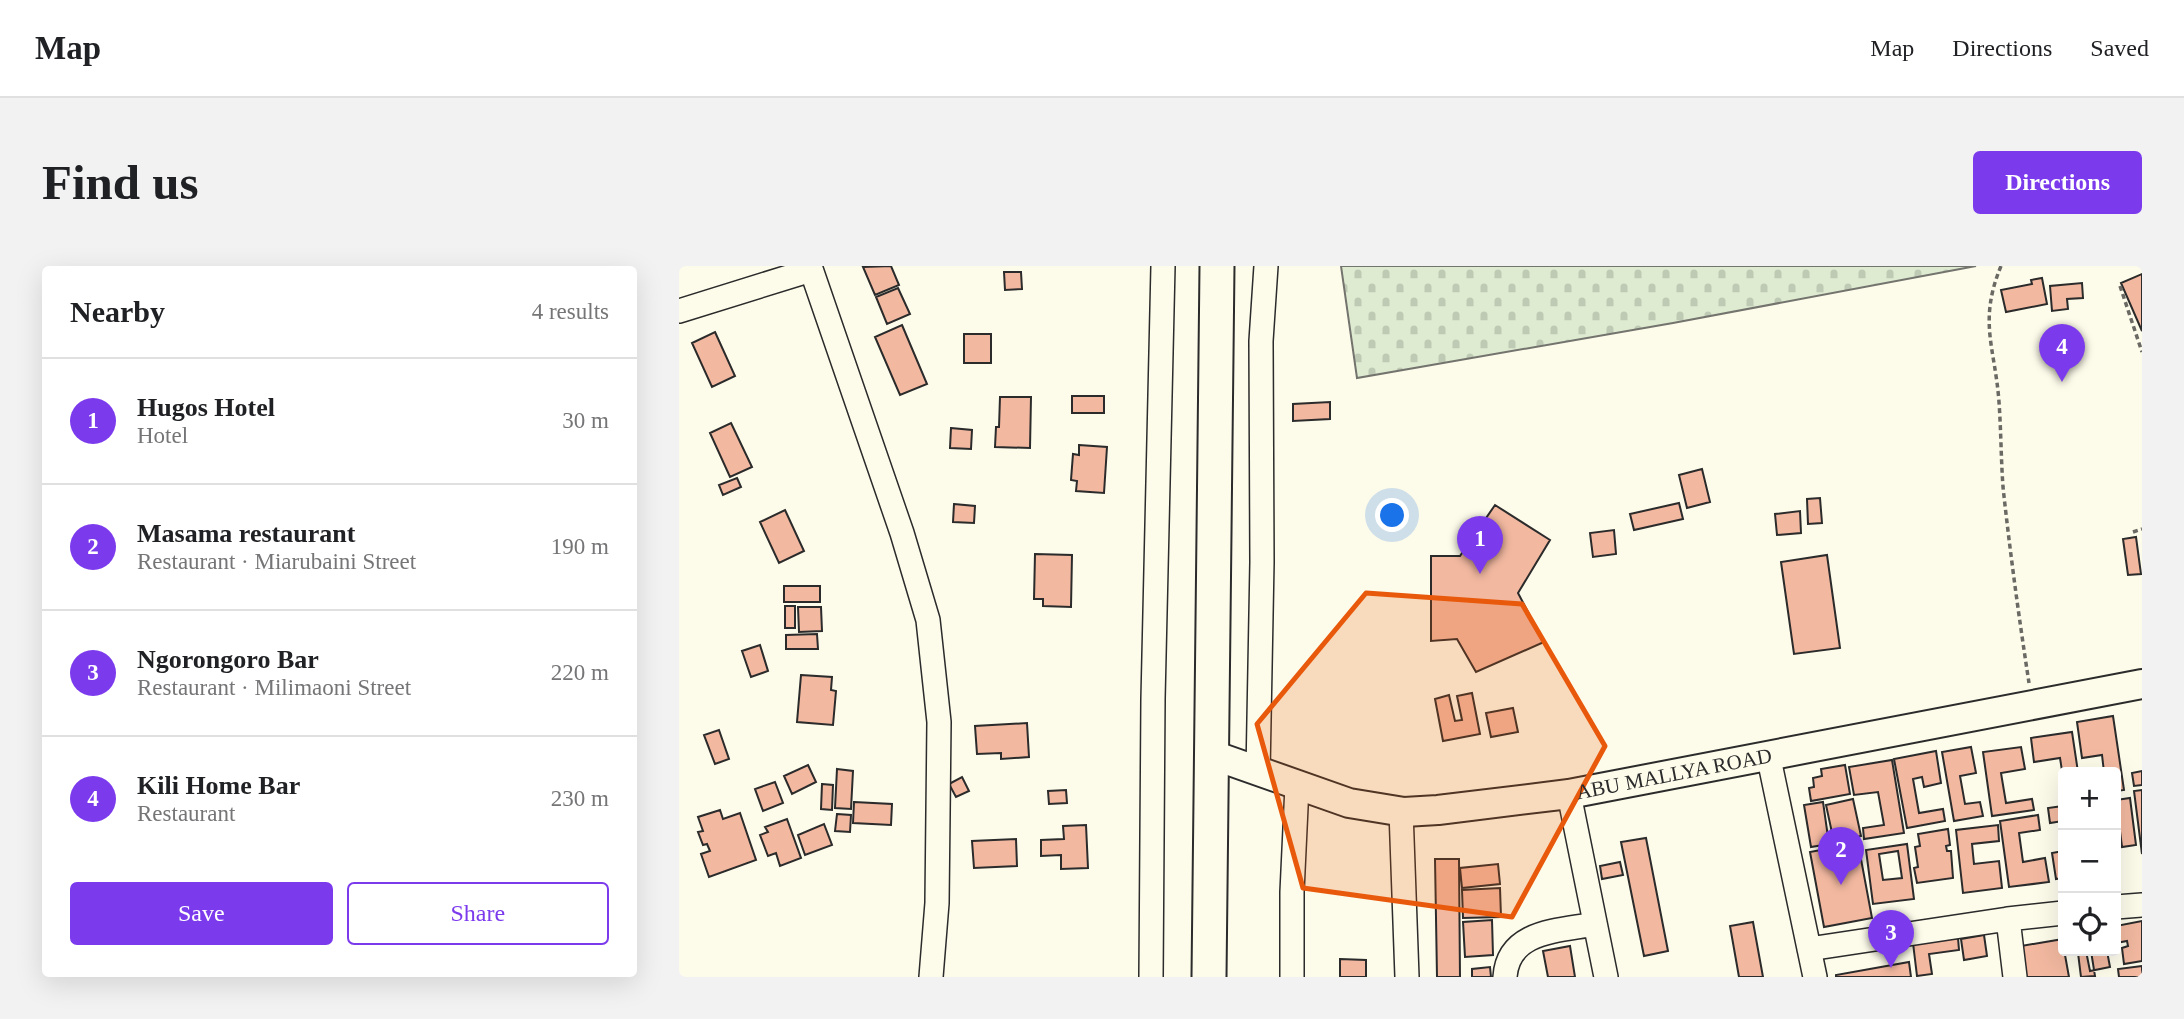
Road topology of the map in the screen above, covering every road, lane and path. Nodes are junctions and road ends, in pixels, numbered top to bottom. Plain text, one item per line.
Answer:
1 (1163, 266) edge
2 (1217, 266) edge
3 (1266, 266) edge
4 (2001, 266) edge
5 (810, 268) edge
6 (2120, 286) dead end
7 (679, 311) edge
8 (2142, 352) edge
9 (2142, 529) edge
10 (2133, 532) dead end
11 (2142, 684) edge
12 (2033, 704) junction
13 (1210, 754) junction
14 (1768, 754) junction
15 (1258, 772) junction
16 (1297, 786) junction
17 (1569, 794) junction
18 (1401, 811) junction
19 (2142, 905) edge
20 (2121, 907) edge
21 (2058, 914) edge
22 (2008, 919) junction
23 (1595, 924) junction
24 (1809, 949) junction
25 (931, 977) edge
26 (1151, 977) edge
27 (1209, 977) edge
28 (1292, 977) edge
29 (1406, 977) edge
30 (1505, 977) edge
31 (1606, 977) edge
32 (1815, 977) edge
33 (2015, 977) edge

1 - 26 street
2 - 13 highway
3 - 15 street
4 - 12 path
5 - 7 street
5 - 25 street
6 - 8 path
9 - 10 path
11 - 12 main road, ABU MALLYA ROAD
12 - 14 main road, ABU MALLYA ROAD
13 - 15 main road, ABU MALLYA ROAD
13 - 27 highway
14 - 17 main road, ABU MALLYA ROAD
14 - 24 street
15 - 16 main road, ABU MALLYA ROAD
16 - 18 main road, ABU MALLYA ROAD
16 - 28 street
17 - 18 main road, ABU MALLYA ROAD
17 - 23 street
18 - 29 street
19 - 20 street
21 - 22 street
22 - 24 street
22 - 33 street
23 - 30 street
23 - 31 street
24 - 32 street

